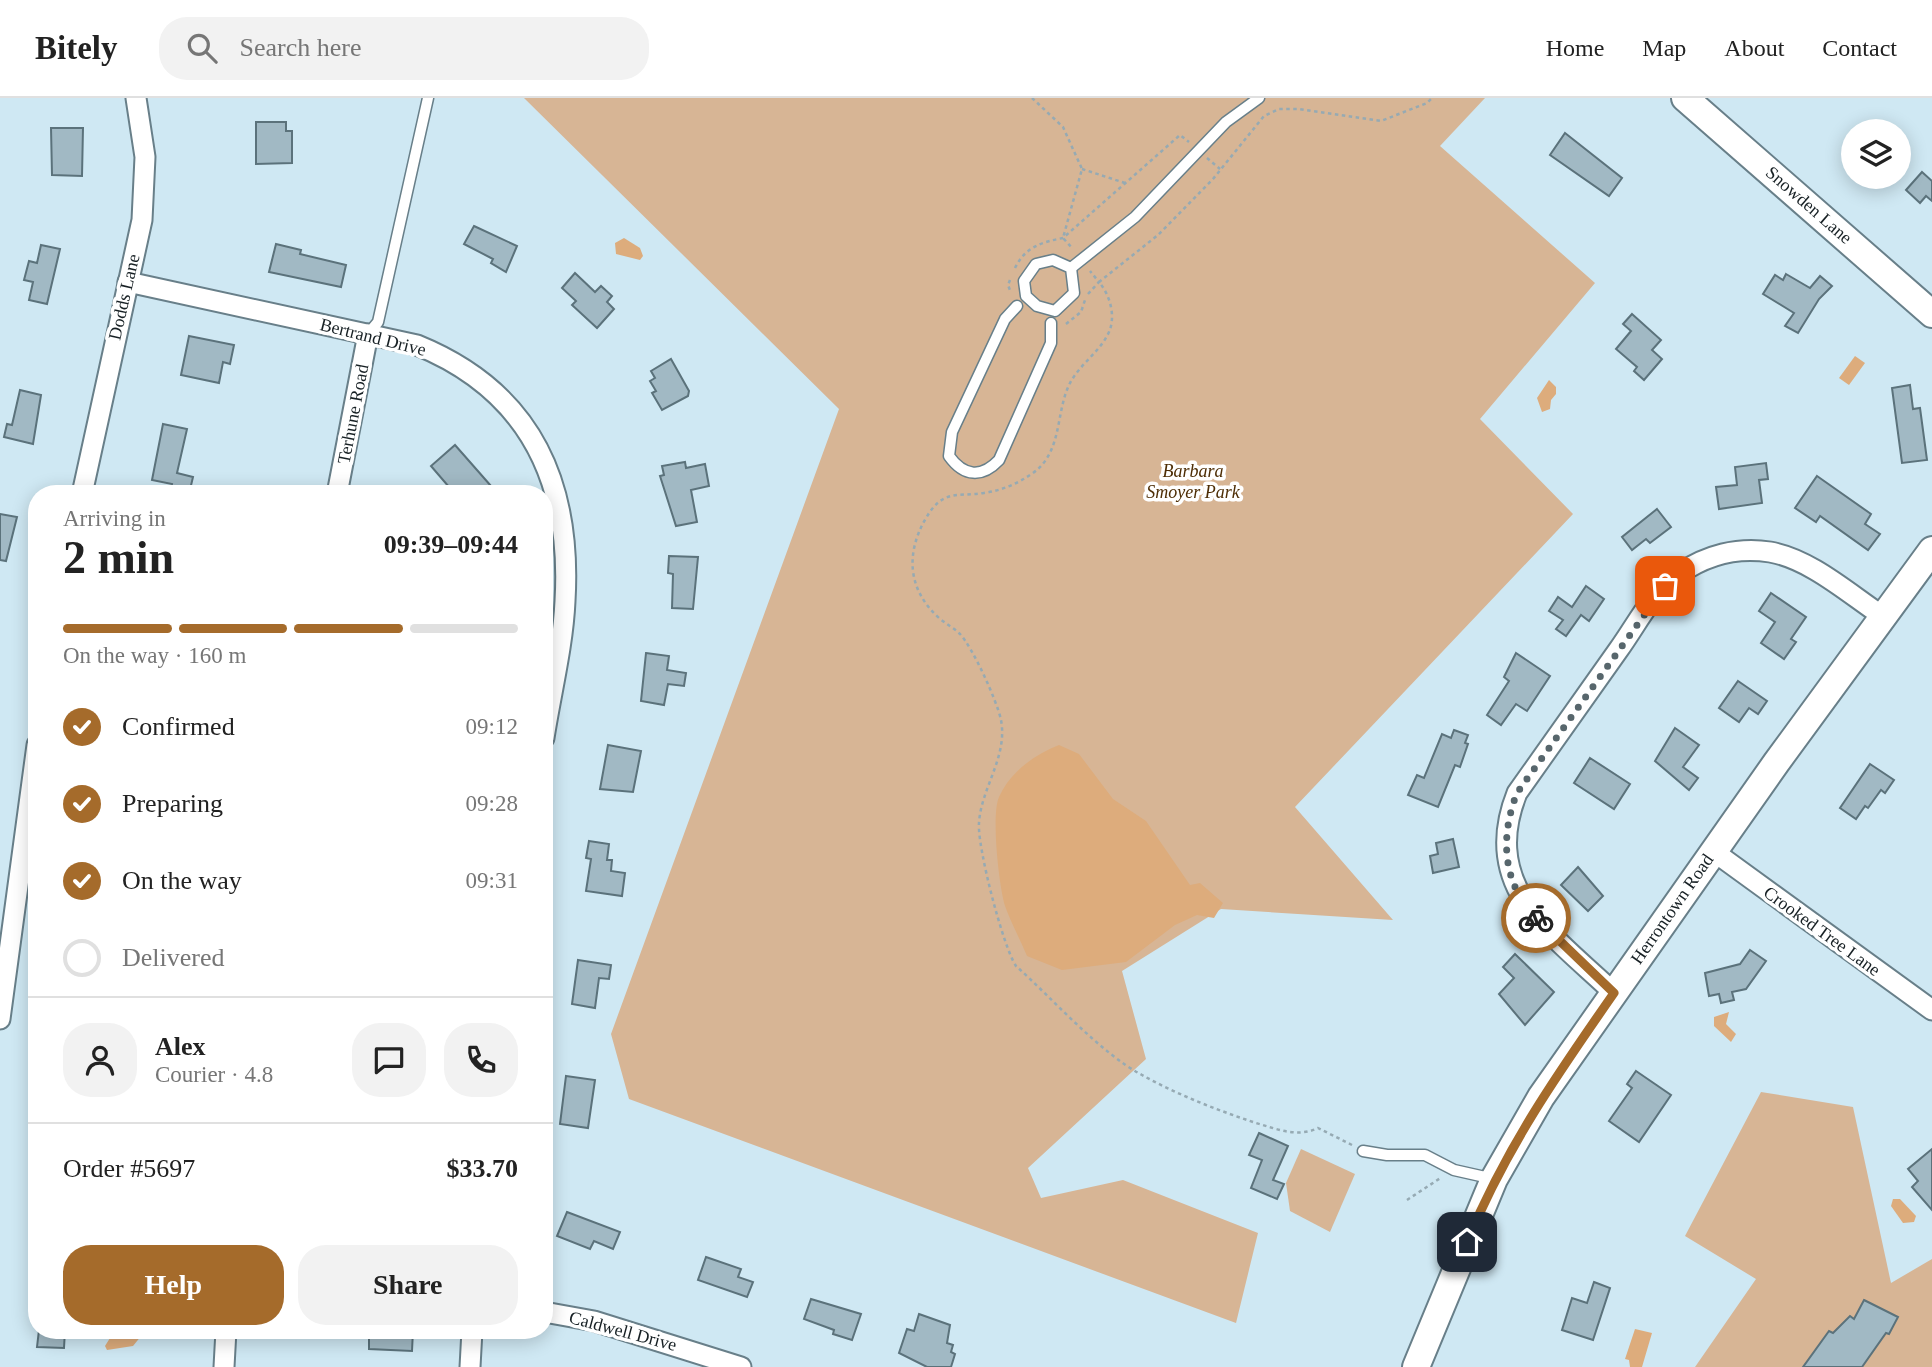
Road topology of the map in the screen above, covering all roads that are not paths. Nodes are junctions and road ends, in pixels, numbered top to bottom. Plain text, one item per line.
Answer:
1 (136, 98) edge
2 (428, 98) edge
3 (1259, 98) edge
4 (1685, 98) edge
5 (1071, 268) junction
6 (128, 282) junction
7 (1017, 306) dead end
8 (1932, 314) edge
9 (1051, 323) dead end
10 (368, 334) junction
11 (84, 485) edge
12 (339, 485) edge
13 (551, 485) edge
14 (553, 491) edge
15 (1932, 550) edge
16 (1881, 615) junction
17 (553, 681) edge
18 (28, 812) edge
19 (1713, 851) junction
20 (1614, 993) junction
21 (1932, 1010) edge
22 (0, 1019) edge
23 (1363, 1151) road end
24 (1494, 1179) junction
25 (553, 1314) edge
26 (226, 1339) edge
27 (472, 1339) edge
28 (224, 1367) edge
29 (470, 1367) edge
30 (741, 1367) edge
31 (1416, 1367) edge

1 - 6 street, Dodds Lane
2 - 10 lane
3 - 5 lane
4 - 8 street, Snowden Lane
5 - 5 lane
6 - 10 street, Bertrand Drive
6 - 11 street, Dodds Lane
7 - 9 lane
10 - 12 street, Terhune Road
10 - 13 street, Bertrand Drive
14 - 17 street, Bertrand Drive
15 - 16 street, Herrontown Road
16 - 19 street, Herrontown Road
16 - 20 street
18 - 22 street
19 - 20 street, Herrontown Road
19 - 21 street, Crooked Tree Lane
20 - 24 street, Herrontown Road
23 - 24 lane
24 - 31 street, Herrontown Road
25 - 30 street, Caldwell Drive
26 - 28 street
27 - 29 street

